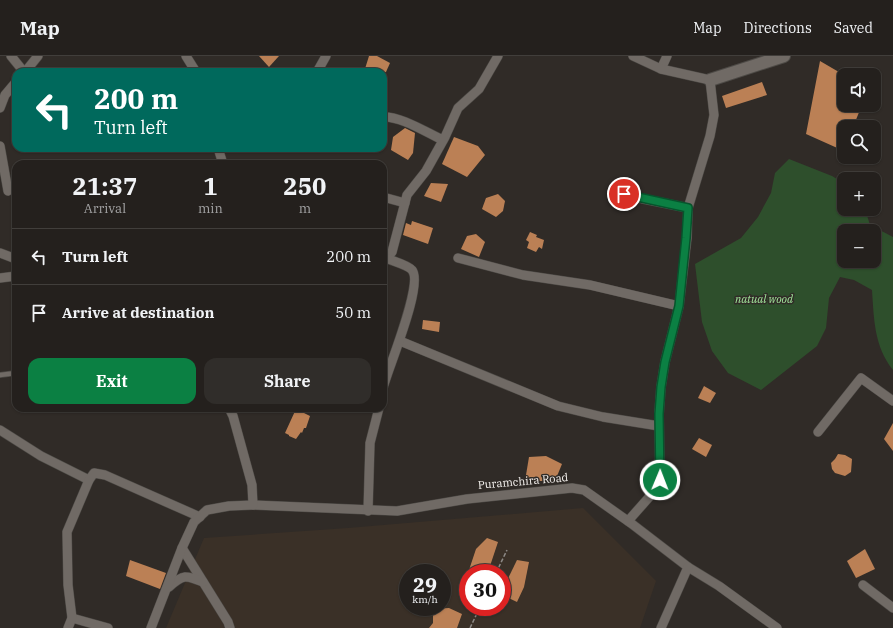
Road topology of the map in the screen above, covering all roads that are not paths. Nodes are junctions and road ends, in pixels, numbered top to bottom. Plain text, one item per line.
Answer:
1 (11, 56) edge
2 (38, 56) edge
3 (186, 56) edge
4 (326, 56) edge
5 (498, 56) edge
6 (633, 56) edge
7 (667, 56) edge
8 (784, 56) edge
9 (21, 68) edge
10 (28, 68) edge
11 (194, 68) edge
12 (319, 68) edge
13 (661, 69) junction
14 (710, 80) junction
15 (12, 87) edge
16 (0, 108) edge
17 (387, 117) edge
18 (443, 140) junction
19 (0, 146) edge
20 (0, 188) edge
21 (624, 194) dead end
22 (387, 198) edge
23 (405, 203) junction
24 (688, 208) junction
25 (0, 253) edge
26 (12, 258) edge
27 (387, 258) edge
28 (458, 258) dead end
29 (387, 261) edge
30 (12, 276) edge
31 (0, 278) edge
32 (679, 306) junction
33 (400, 341) junction
34 (12, 374) edge
35 (0, 375) edge
36 (387, 377) edge
37 (893, 401) edge
38 (231, 412) edge
39 (377, 412) edge
40 (660, 426) junction
41 (0, 430) edge
42 (818, 432) dead end
43 (89, 480) junction
44 (253, 505) junction
45 (368, 511) junction
46 (200, 518) junction
47 (628, 521) junction
48 (182, 548) junction
49 (688, 566) junction
50 (203, 582) junction
51 (863, 585) dead end
52 (167, 589) junction
53 (893, 608) edge
54 (72, 618) junction
55 (68, 628) edge
56 (108, 628) edge
57 (151, 628) edge
58 (230, 628) edge
59 (661, 628) edge
60 (776, 628) edge

1 - 9 street
2 - 10 street
3 - 11 street
4 - 12 street
5 - 18 street
6 - 13 street
7 - 13 street
8 - 14 street
13 - 14 street
14 - 24 street
15 - 16 street
17 - 18 street
18 - 23 street
19 - 20 street
21 - 24 street
22 - 23 street
23 - 27 street
24 - 32 street
25 - 26 street
28 - 32 street
29 - 33 street
30 - 31 street
32 - 40 street
33 - 36 street
33 - 40 street
34 - 35 lane
37 - 42 street
38 - 44 street
39 - 45 street
40 - 47 street
41 - 43 street
43 - 46 street
43 - 54 street
44 - 45 street, Puramchira Road
44 - 46 street, Puramchira Road
45 - 47 street, Puramchira Road
46 - 48 street
47 - 49 street, Puramchira Road
48 - 50 street
48 - 52 street
49 - 59 street
49 - 60 street, Puramchira Road
50 - 52 street
50 - 58 street
51 - 53 street
52 - 57 street
54 - 55 street
54 - 56 street

